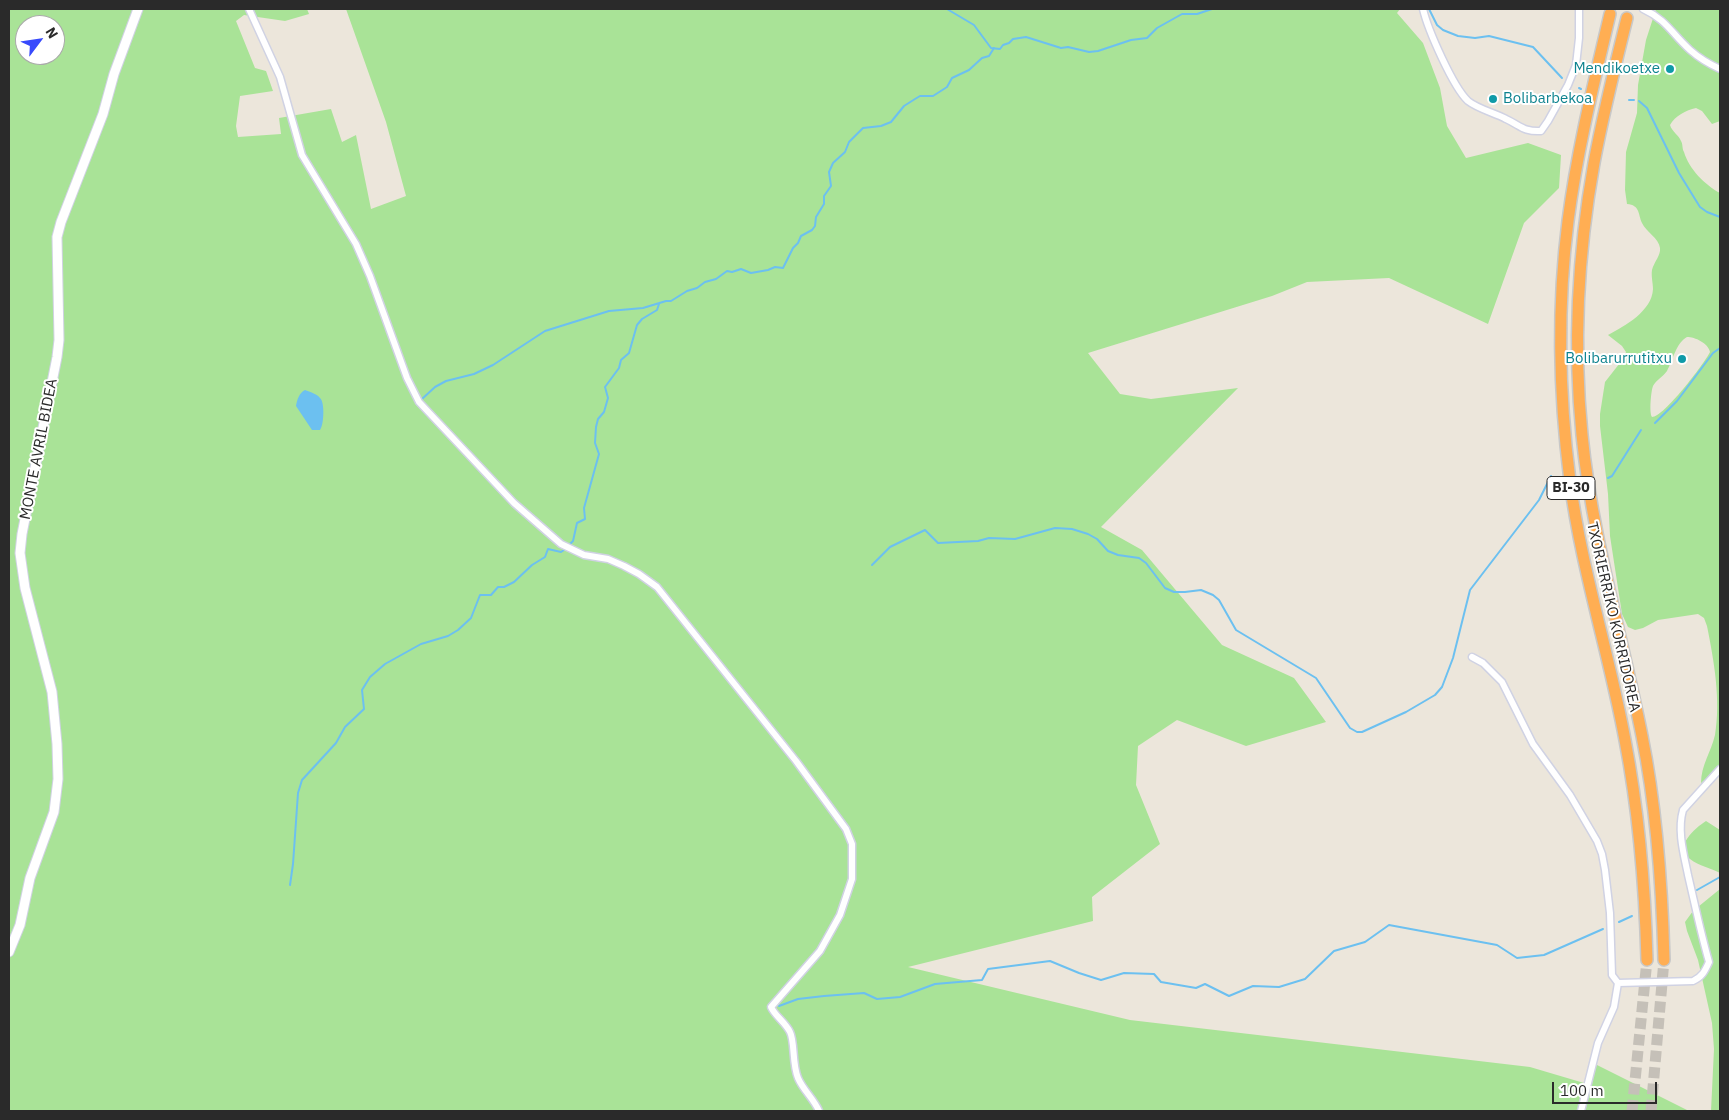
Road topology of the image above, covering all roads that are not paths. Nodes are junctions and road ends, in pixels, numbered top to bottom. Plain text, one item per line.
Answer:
1 (138, 9) edge
2 (249, 9) edge
3 (1423, 9) edge
4 (1579, 9) edge
5 (1643, 9) edge
6 (1610, 14) dead end
7 (1627, 18) dead end
8 (1720, 69) edge
9 (1472, 656) dead end
10 (1720, 769) edge
11 (9, 952) edge
12 (1647, 960) tunnel mouth
13 (1664, 960) tunnel mouth
14 (1618, 983) junction
15 (819, 1111) edge
16 (1580, 1111) edge

1 - 11 street, MONTE AVRIL BIDEA
2 - 15 street
3 - 4 street
5 - 8 street
6 - 12 highway, TXORIERRIKO KORRIDOREA / BI-30
7 - 13 highway, TXORIERRIKO KORRIDOREA / BI-30
9 - 14 street
10 - 14 street
14 - 16 street

